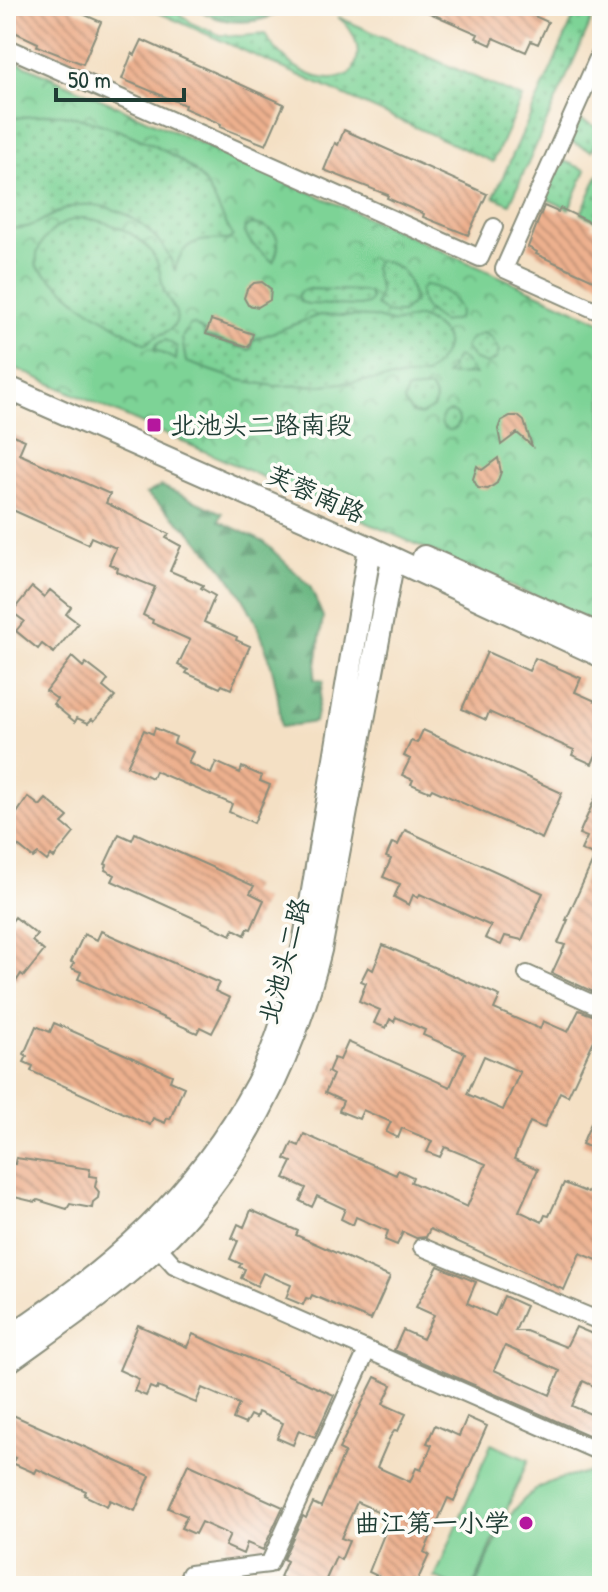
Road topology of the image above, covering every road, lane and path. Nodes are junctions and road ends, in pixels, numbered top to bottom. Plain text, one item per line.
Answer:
1 (6, 47) edge
2 (602, 49) edge
3 (494, 227) dead end
4 (602, 313) edge
5 (6, 371) edge
6 (6, 387) edge
7 (370, 548) junction
8 (393, 559) junction
9 (602, 636) edge
10 (602, 656) edge
11 (527, 974) dead end
12 (602, 1008) edge
13 (158, 1247) junction
14 (422, 1247) dead end
15 (602, 1322) edge
16 (6, 1339) edge
17 (367, 1351) junction
18 (6, 1363) edge
19 (602, 1453) edge
20 (185, 1586) edge

1 - 3 street
2 - 4 street
5 - 9 main road, 芙蓉南路
6 - 7 main road, 芙蓉南路
7 - 8 main road, 芙蓉南路
7 - 16 main road, 北池头二路
8 - 10 main road, 芙蓉南路
8 - 13 main road, 北池头二路
11 - 12 street
13 - 17 street
13 - 18 main road, 北池头二路
14 - 15 street
17 - 19 street
17 - 20 street

